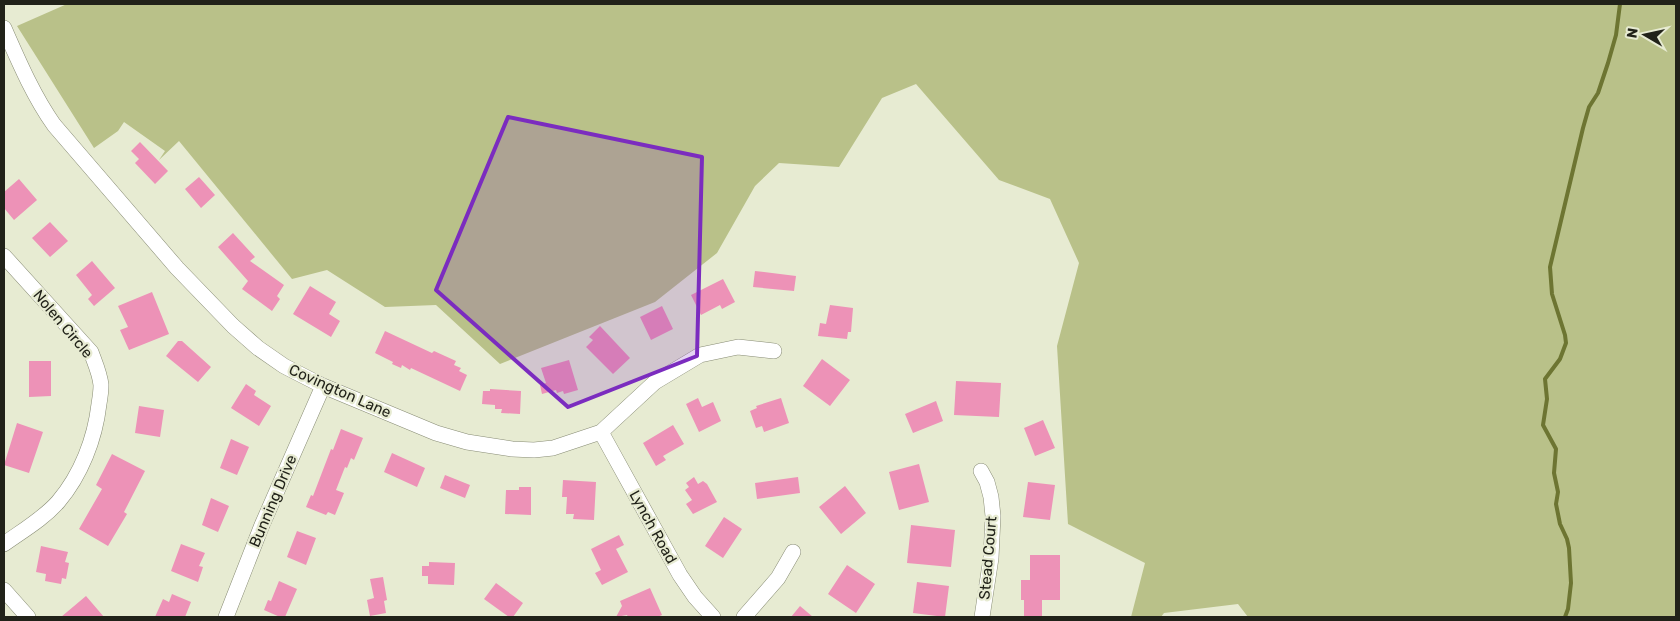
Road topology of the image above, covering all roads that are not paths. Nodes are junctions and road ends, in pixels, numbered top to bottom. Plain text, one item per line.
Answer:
1 (4, 28) edge
2 (4, 256) edge
3 (774, 351) dead end
4 (323, 386) junction
5 (601, 432) junction
6 (981, 471) dead end
7 (4, 544) edge
8 (793, 552) dead end
9 (4, 590) edge
10 (28, 617) edge
11 (226, 617) edge
12 (713, 617) edge
13 (744, 617) edge
14 (982, 617) edge

1 - 4 street, Covington Lane
2 - 7 street, Nolen Circle
3 - 5 street, Covington Lane
4 - 5 street, Covington Lane
4 - 11 street, Bunning Drive
5 - 12 street, Lynch Road
6 - 14 street, Stead Court
8 - 13 street
9 - 10 street

